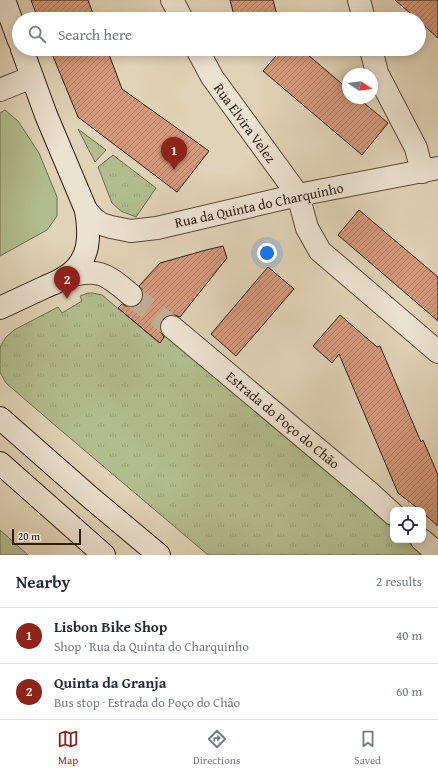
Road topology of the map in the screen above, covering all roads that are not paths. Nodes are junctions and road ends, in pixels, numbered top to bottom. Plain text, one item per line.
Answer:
1 (4, 0) edge
2 (172, 0) edge
3 (359, 0) edge
4 (178, 12) edge
5 (362, 12) edge
6 (12, 22) edge
7 (24, 56) edge
8 (201, 56) edge
9 (373, 56) edge
10 (32, 77) junction
11 (0, 90) edge
12 (430, 170) edge
13 (298, 195) junction
14 (86, 210) junction
15 (65, 277) junction
16 (131, 295) tunnel mouth
17 (3, 309) edge
18 (172, 327) tunnel mouth
19 (438, 352) edge
20 (1, 418) edge
21 (0, 463) edge
22 (390, 511) edge
23 (425, 543) edge
24 (438, 554) edge
25 (104, 555) edge
26 (159, 555) edge

1 - 6 street
2 - 4 street
3 - 5 street
7 - 10 street
8 - 13 street, Rua Elvira Velez
9 - 12 street
10 - 11 street
10 - 14 street
12 - 13 street, Rua da Quinta do Charquinho
13 - 14 street, Rua da Quinta do Charquinho
13 - 19 street
14 - 15 street
15 - 16 street
15 - 17 street
18 - 22 street, Estrada do Poço do Chão
20 - 26 street
21 - 25 street
23 - 24 street

